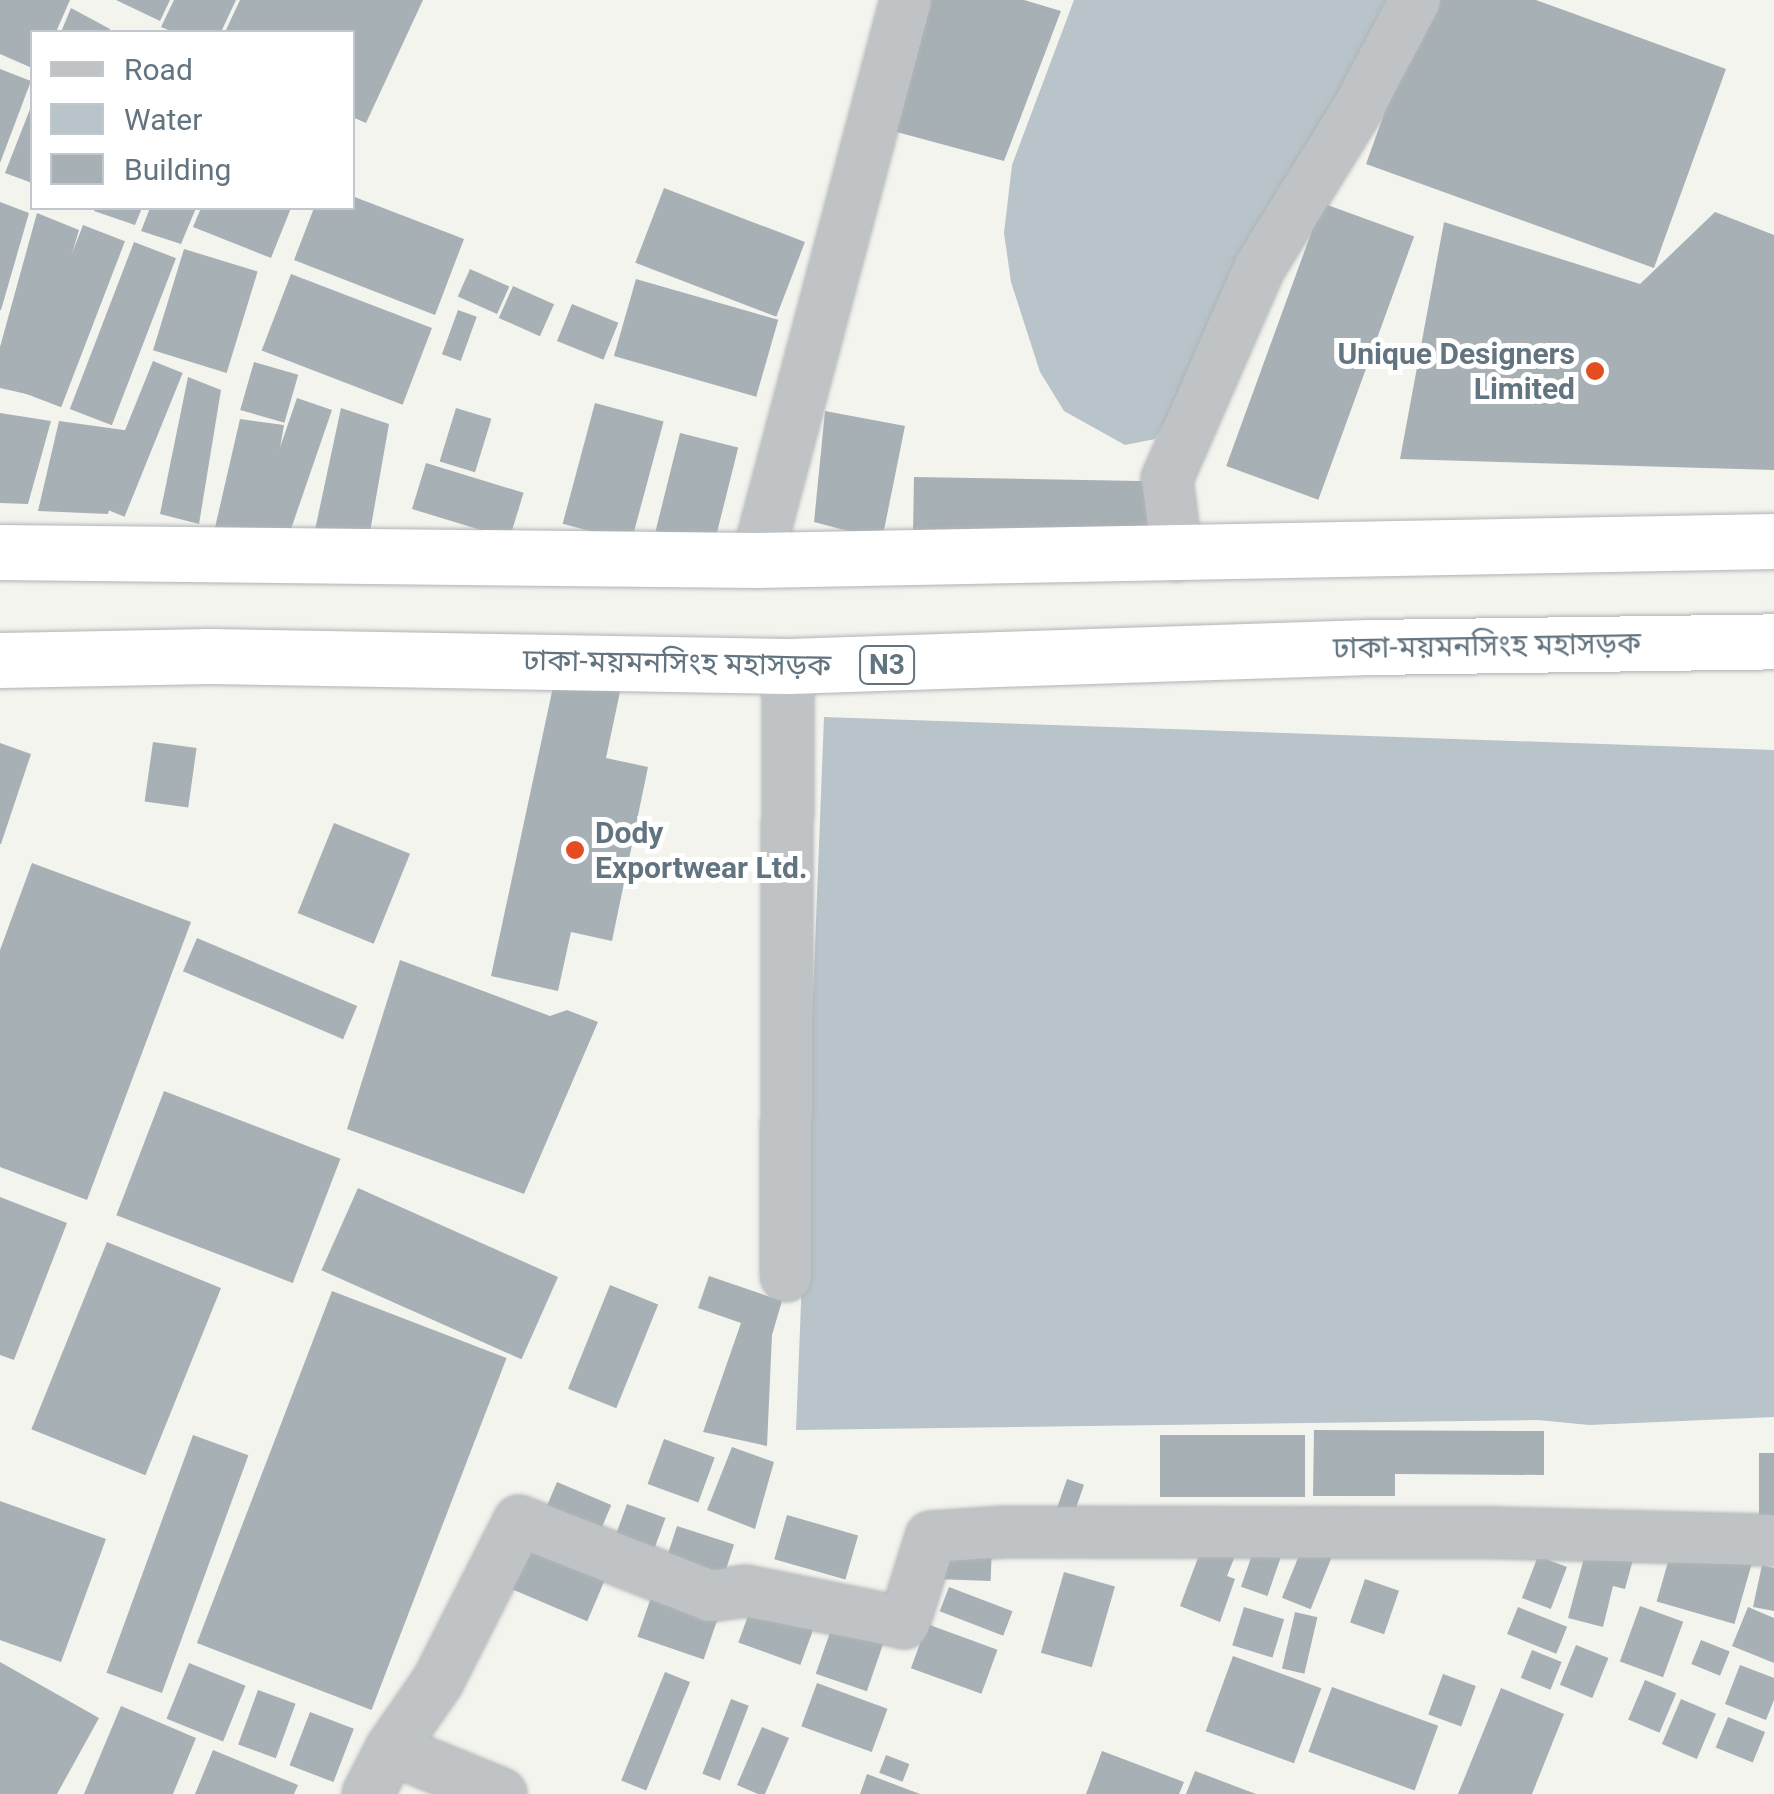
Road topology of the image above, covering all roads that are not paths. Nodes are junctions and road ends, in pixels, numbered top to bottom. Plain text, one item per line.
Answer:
1 (906, 0) edge
2 (1415, 0) edge
3 (1774, 541) edge
4 (0, 552) edge
5 (1177, 556) junction
6 (757, 560) junction
7 (1774, 641) edge
8 (0, 660) edge
9 (788, 666) junction
10 (786, 1276) dead end
11 (1774, 1540) edge
12 (390, 1749) junction
13 (368, 1794) edge
14 (501, 1794) edge

1 - 6 street
2 - 5 street
3 - 5 highway
4 - 6 highway
5 - 6 highway
7 - 9 highway, ঢাকা-ময়মনসিংহ মহাসড়ক / N3
8 - 9 highway, ঢাকা-ময়মনসিংহ মহাসড়ক / N3
9 - 10 street
11 - 12 street
12 - 13 street
12 - 14 street

